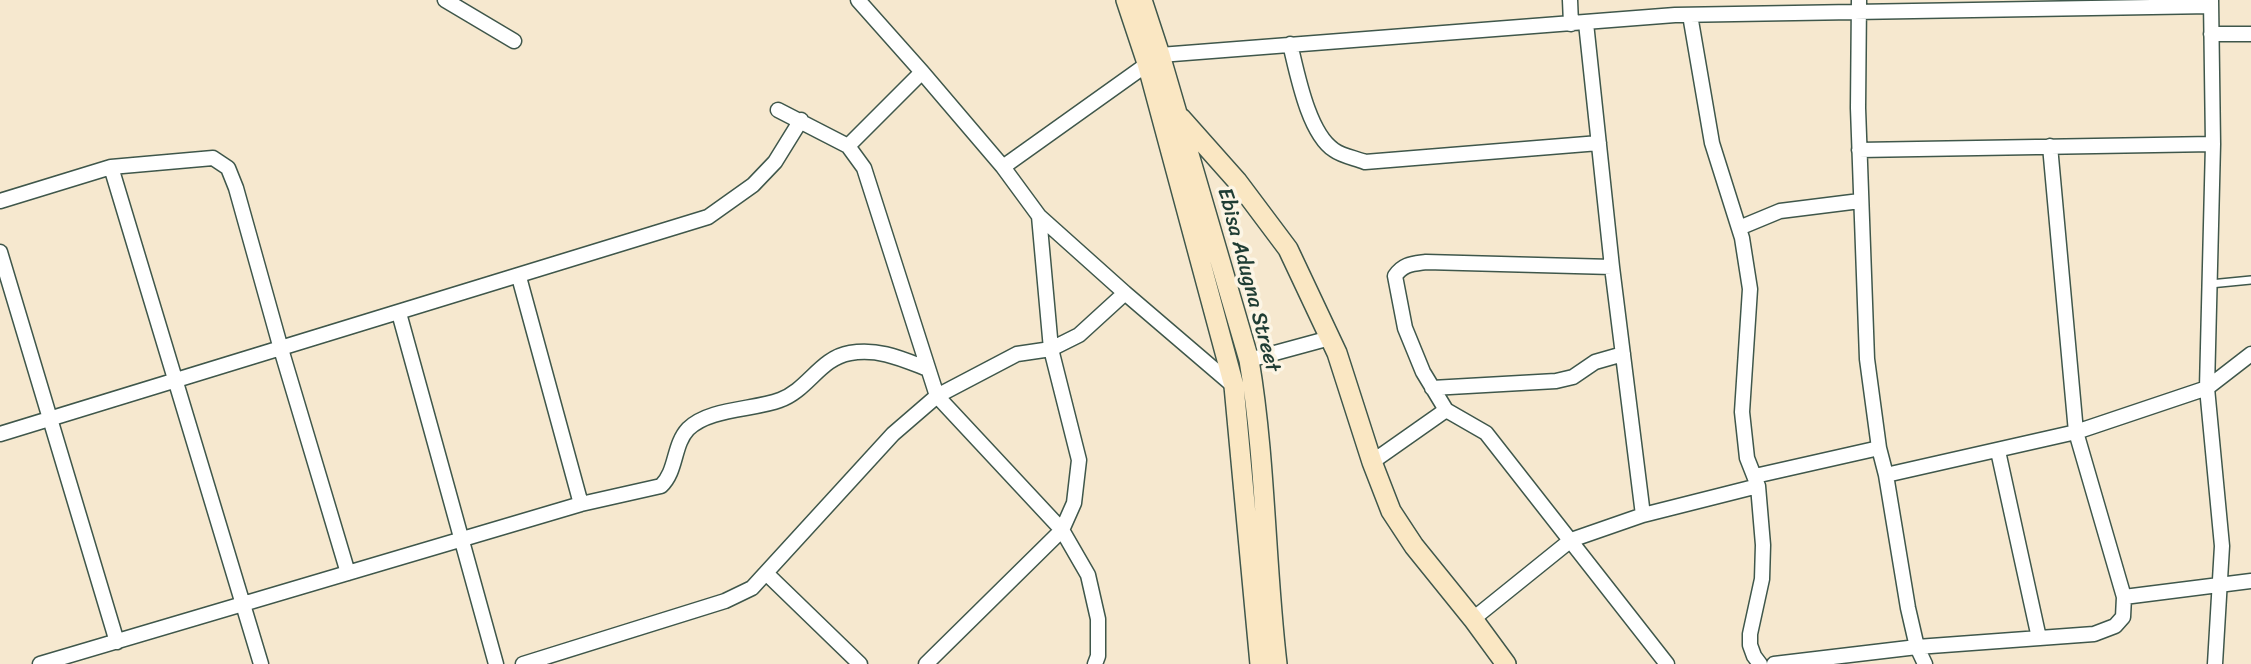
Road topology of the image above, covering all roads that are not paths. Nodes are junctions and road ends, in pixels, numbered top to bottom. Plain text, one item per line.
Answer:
1 (446, 0) edge
2 (858, 0) edge
3 (1126, 0) edge
4 (1142, 0) edge
5 (1570, 0) edge
6 (2211, 3) edge
7 (1859, 6) edge
8 (1690, 15) junction
9 (1586, 23) junction
10 (1571, 24) junction
11 (2211, 34) junction
12 (2251, 34) edge
13 (514, 41) dead end
14 (1290, 44) junction
15 (1154, 59) junction
16 (922, 72) junction
17 (778, 110) dead end
18 (1177, 113) junction
19 (801, 120) junction
20 (1600, 143) junction
21 (2213, 144) junction
22 (848, 146) junction
23 (2050, 146) junction
24 (1859, 150) junction
25 (111, 167) junction
26 (1003, 167) junction
27 (0, 201) edge
28 (1860, 201) junction
29 (1039, 216) junction
30 (1739, 228) junction
31 (0, 252) edge
32 (1612, 267) junction
33 (519, 277) junction
34 (2251, 280) edge
35 (2210, 284) junction
36 (1125, 293) junction
37 (399, 313) junction
38 (1330, 338) junction
39 (281, 349) junction
40 (1051, 349) junction
41 (1623, 354) junction
42 (2251, 354) edge
43 (1249, 360) junction
44 (928, 369) junction
45 (176, 381) junction
46 (1234, 386) junction
47 (1432, 387) junction
48 (2207, 388) junction
49 (937, 396) junction
50 (1256, 399) junction
51 (1446, 410) junction
52 (50, 419) junction
53 (2076, 432) junction
54 (0, 434) edge
55 (1879, 448) junction
56 (1998, 451) junction
57 (1372, 462) junction
58 (1886, 475) junction
59 (1756, 481) junction
60 (581, 503) junction
61 (1643, 515) junction
62 (1062, 530) junction
63 (462, 539) junction
64 (1571, 540) junction
65 (348, 573) junction
66 (766, 573) junction
67 (2251, 581) edge
68 (2220, 584) junction
69 (2123, 597) junction
70 (242, 605) junction
71 (1473, 619) junction
72 (2039, 638) junction
73 (117, 642) junction
74 (1917, 647) junction
75 (40, 664) edge
76 (261, 664) edge
77 (496, 664) edge
78 (523, 664) edge
79 (860, 664) edge
80 (926, 664) edge
81 (1095, 664) edge
82 (1260, 664) edge
83 (1277, 664) edge
84 (1506, 664) edge
85 (1667, 664) edge
86 (1760, 664) edge
87 (1774, 664) edge
88 (1925, 664) edge
89 (2215, 664) edge

1 - 13 street
2 - 16 street
3 - 15 main road, Ebisa Adugna Street
4 - 15 main road, Ebisa Adugna Street
5 - 10 street
6 - 7 street
6 - 11 street
7 - 8 street
7 - 24 street
8 - 9 street
8 - 30 street
9 - 10 street
9 - 20 street
10 - 14 street
11 - 12 street
11 - 21 street
14 - 15 street
14 - 20 street
15 - 18 main road, Ebisa Adugna Street
15 - 26 street
15 - 46 main road, Ebisa Adugna Street
16 - 22 street
16 - 26 street
17 - 19 street
18 - 38 main road
18 - 43 main road, Ebisa Adugna Street
19 - 22 street
19 - 33 street
20 - 32 street
21 - 23 street
21 - 35 street
22 - 44 street
23 - 24 street
23 - 53 street
24 - 28 street
25 - 27 street
25 - 39 street
25 - 45 street
26 - 29 street
28 - 30 street
28 - 55 street
29 - 36 street
29 - 40 street
30 - 59 street
31 - 52 street
32 - 41 street
32 - 47 street
33 - 37 street
33 - 60 street
34 - 35 lane
35 - 48 street
36 - 40 street
36 - 46 street
37 - 39 street
37 - 63 street
38 - 43 street
38 - 57 main road
39 - 45 street
39 - 65 street
40 - 49 street
40 - 62 street
41 - 47 street
41 - 61 street
42 - 48 street
43 - 50 main road, Ebisa Adugna Street
44 - 49 street
44 - 60 street
45 - 52 street
45 - 70 street
46 - 50 street
46 - 82 main road, Ebisa Adugna Street
47 - 51 street
48 - 53 street
48 - 68 street
49 - 62 street
49 - 66 street
50 - 83 main road, Ebisa Adugna Street
51 - 57 street
51 - 64 street
52 - 54 street
52 - 73 street
53 - 56 street
53 - 69 street
55 - 58 street
55 - 59 street
56 - 58 street
56 - 72 street
57 - 71 main road
58 - 74 street
59 - 61 street
59 - 86 street
60 - 63 street
61 - 64 street
62 - 80 street
62 - 81 street
63 - 65 street
63 - 77 street
64 - 71 street
64 - 85 street
65 - 70 street
66 - 78 street
66 - 79 street
67 - 68 street
68 - 69 street
68 - 89 street
69 - 72 street
70 - 73 street
70 - 76 street
71 - 84 main road
72 - 74 street
73 - 75 street
74 - 87 street
74 - 88 street

